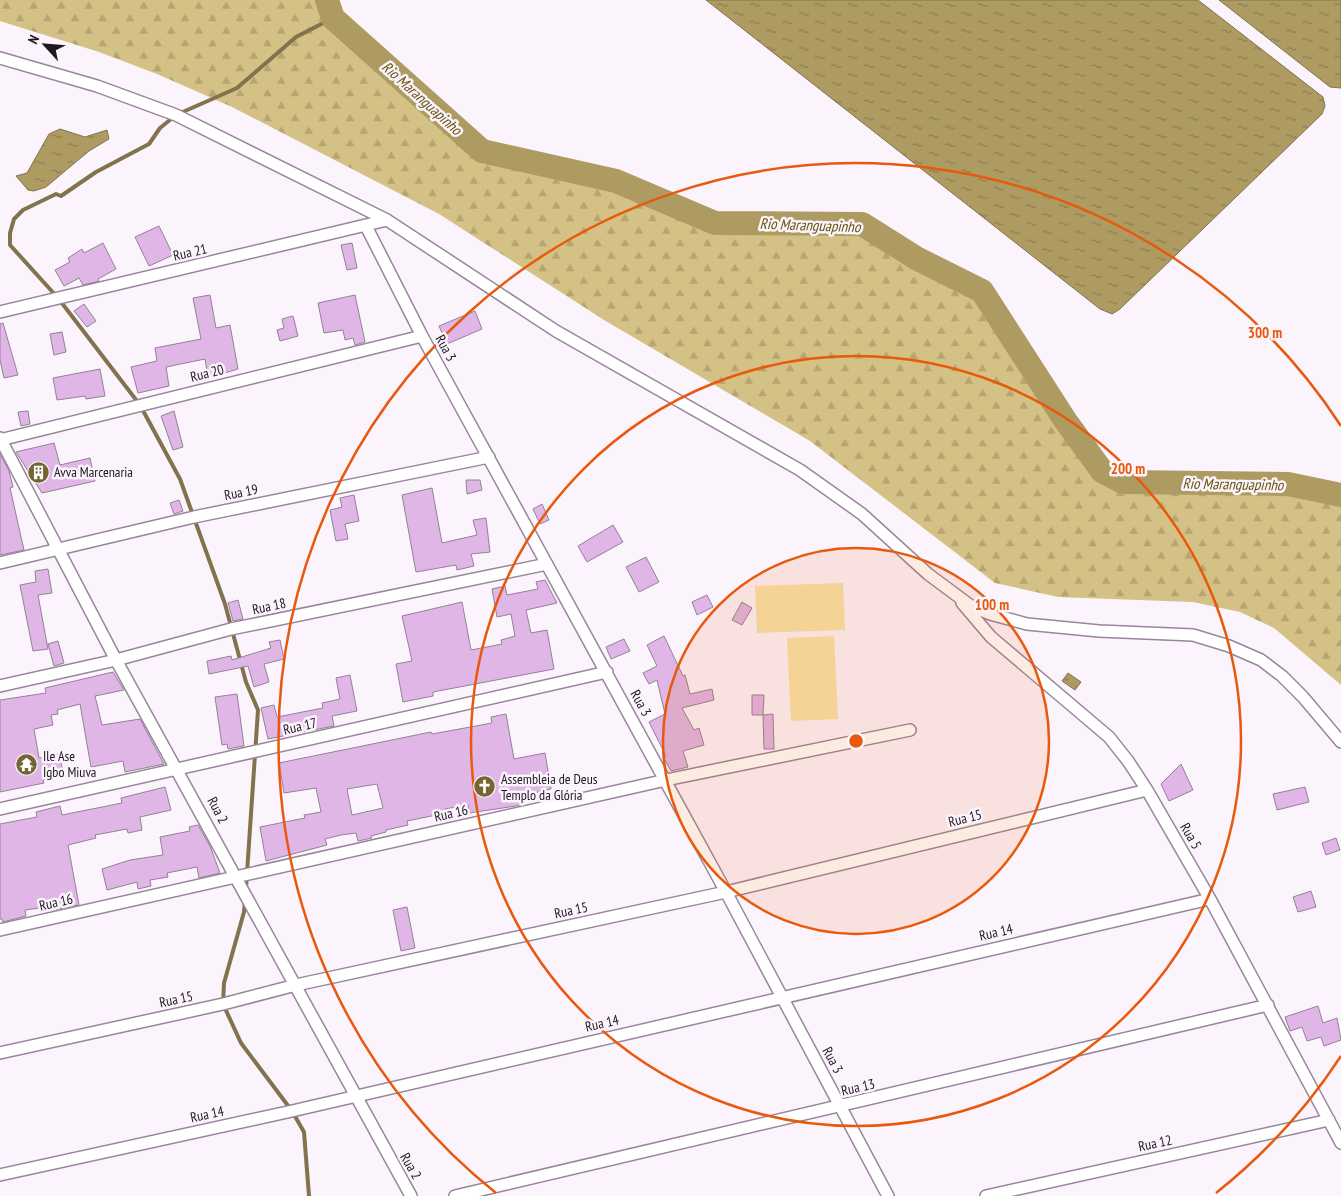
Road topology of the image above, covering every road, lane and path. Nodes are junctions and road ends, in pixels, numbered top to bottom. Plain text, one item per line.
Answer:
1 (0, 58) edge
2 (387, 220) junction
3 (366, 226) junction
4 (0, 312) edge
5 (422, 336) junction
6 (0, 439) edge
7 (489, 457) junction
8 (60, 549) junction
9 (0, 563) edge
10 (547, 564) junction
11 (953, 592) junction
12 (116, 660) junction
13 (607, 672) junction
14 (0, 686) edge
15 (910, 730) dead end
16 (1341, 742) edge
17 (178, 769) junction
18 (666, 780) junction
19 (1147, 790) junction
20 (0, 809) edge
21 (236, 877) junction
22 (726, 892) junction
23 (1210, 899) junction
24 (0, 930) edge
25 (296, 985) junction
26 (782, 996) junction
27 (1268, 1005) junction
28 (0, 1053) edge
29 (354, 1096) junction
30 (841, 1107) junction
31 (1329, 1120) junction
32 (1341, 1143) edge
33 (0, 1176) edge
34 (411, 1196) edge
35 (456, 1196) edge
36 (888, 1196) edge
37 (986, 1196) edge

1 - 2 street
2 - 3 street, Rua 21
2 - 11 street
3 - 4 street, Rua 21
3 - 5 street, Rua 3
5 - 6 street, Rua 20
5 - 7 street, Rua 3
6 - 8 street, Rua 2
7 - 8 street, Rua 19
7 - 10 street, Rua 3
8 - 9 street, Rua 19
8 - 12 street, Rua 2
10 - 12 street, Rua 18
10 - 13 street, Rua 3
11 - 16 street
11 - 19 street, Rua 5
12 - 14 street, Rua 18
12 - 17 street, Rua 2
13 - 17 street, Rua 17
13 - 18 street, Rua 3
15 - 18 street, Rua 16
17 - 20 street, Rua 17
17 - 21 street, Rua 2
18 - 21 street, Rua 16
18 - 22 street, Rua 3
19 - 22 street, Rua 15
19 - 23 street, Rua 5
21 - 24 street, Rua 16
21 - 25 street, Rua 2
22 - 25 street, Rua 15
22 - 26 street, Rua 3
23 - 26 street, Rua 14
23 - 27 street, Rua 5
25 - 28 street, Rua 15
25 - 29 street, Rua 2
26 - 29 street, Rua 14
26 - 30 street, Rua 3
27 - 30 street, Rua 13
27 - 31 street, Rua 5
29 - 33 street, Rua 14
29 - 34 street, Rua 2
30 - 35 street, Rua 13
30 - 36 street, Rua 3
31 - 32 street, Rua 5
31 - 37 street, Rua 12

